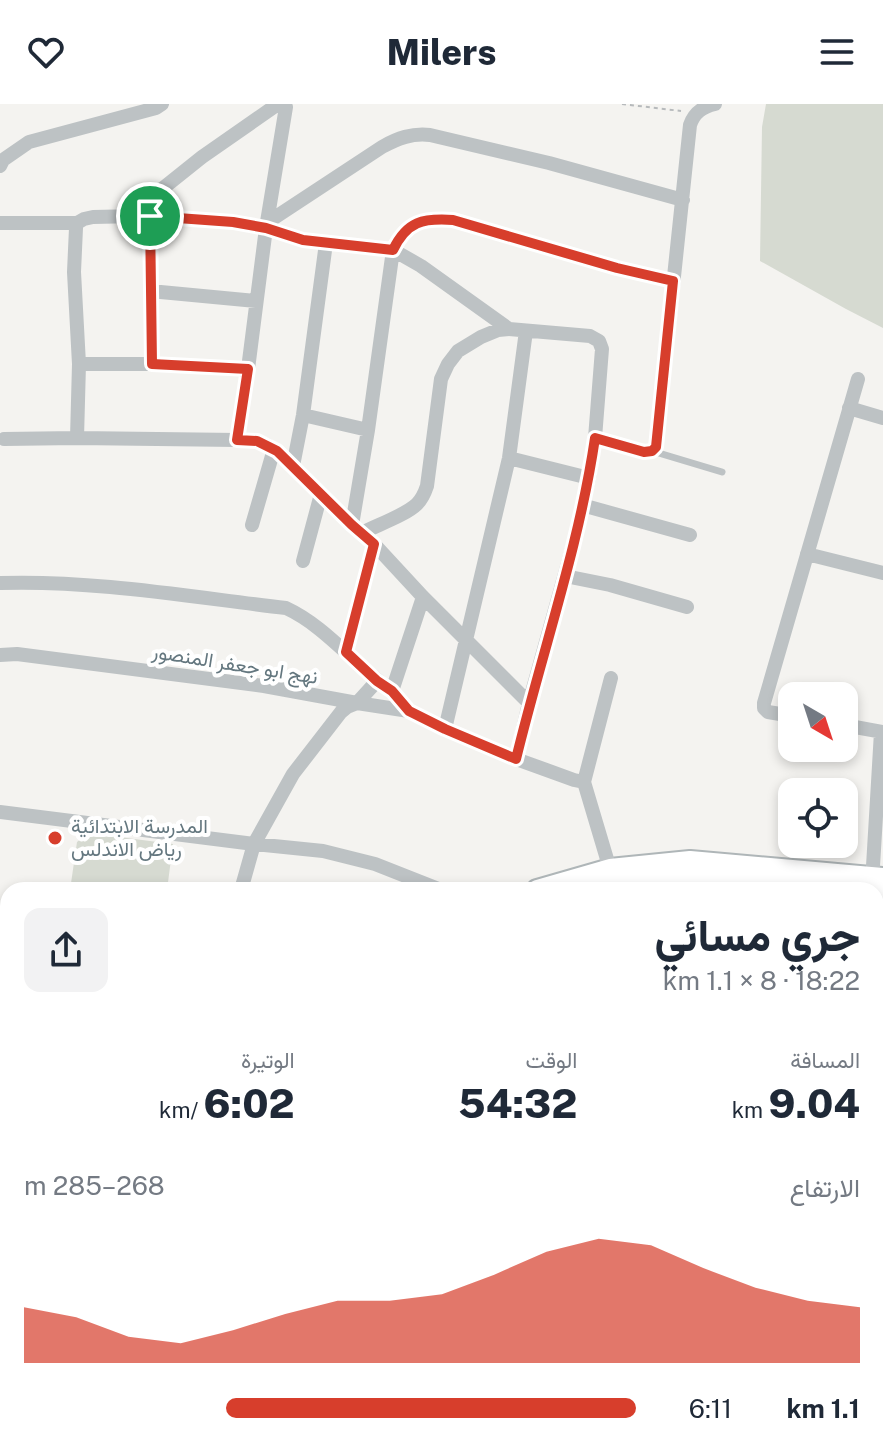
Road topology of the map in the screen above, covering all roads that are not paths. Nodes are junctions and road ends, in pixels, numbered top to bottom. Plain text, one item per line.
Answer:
1 (162, 104) edge
2 (281, 104) edge
3 (715, 104) edge
4 (0, 166) edge
5 (683, 200) junction
6 (144, 216) junction
7 (0, 223) edge
8 (77, 223) junction
9 (267, 225) junction
10 (326, 243) junction
11 (393, 250) junction
12 (673, 281) junction
13 (150, 291) junction
14 (256, 301) junction
15 (509, 329) junction
16 (526, 331) junction
17 (79, 364) junction
18 (152, 364) junction
19 (248, 369) junction
20 (858, 379) dead end
21 (849, 408) junction
22 (303, 415) junction
23 (883, 418) edge
24 (368, 430) junction
25 (77, 438) junction
26 (595, 438) junction
27 (4, 439) dead end
28 (237, 440) junction
29 (274, 449) junction
30 (652, 451) junction
31 (509, 458) junction
32 (293, 466) junction
33 (722, 472) dead end
34 (589, 478) junction
35 (321, 494) junction
36 (582, 505) junction
37 (252, 525) dead end
38 (357, 529) junction
39 (690, 535) dead end
40 (374, 544) junction
41 (807, 554) junction
42 (303, 561) dead end
43 (883, 573) edge
44 (565, 576) junction
45 (0, 583) edge
46 (423, 597) junction
47 (687, 607) dead end
48 (467, 639) junction
49 (346, 652) junction
50 (0, 655) edge
51 (611, 678) dead end
52 (377, 681) junction
53 (392, 691) junction
54 (357, 703) junction
55 (529, 703) junction
56 (409, 711) junction
57 (778, 714) edge
58 (858, 728) edge
59 (445, 729) junction
60 (882, 732) edge
61 (516, 759) junction
62 (584, 782) junction
63 (0, 812) edge
64 (254, 844) junction
65 (612, 876) junction
66 (243, 882) edge
67 (421, 882) edge
68 (580, 882) edge
69 (601, 882) edge
70 (783, 882) edge
71 (877, 882) edge

1 - 4 street
2 - 6 street
2 - 9 street
3 - 5 street
5 - 9 street
5 - 12 street
6 - 8 street
6 - 9 street
6 - 13 street
7 - 8 street
8 - 17 street
9 - 10 street
9 - 14 street
10 - 11 street
10 - 22 street
11 - 12 street
11 - 15 street
11 - 24 street
12 - 30 street
13 - 14 street
13 - 18 street
14 - 19 street
15 - 16 street
15 - 38 street
16 - 26 street
16 - 31 street
17 - 18 street
17 - 25 street
18 - 19 street
19 - 28 street
20 - 21 street
21 - 23 street
21 - 41 street
22 - 24 street
22 - 32 street
24 - 38 street
25 - 27 street
25 - 28 street
26 - 30 street
26 - 34 street
28 - 29 street
29 - 32 street
29 - 37 street
30 - 33 lane
31 - 34 street
31 - 48 street
32 - 35 street
34 - 36 street
35 - 38 street
35 - 42 street
36 - 39 street
36 - 44 street
38 - 40 street
40 - 46 street
40 - 49 street
41 - 43 street
41 - 57 street
44 - 47 street
44 - 55 street
45 - 49 street
46 - 48 street
46 - 53 street
48 - 55 street
48 - 59 street
49 - 52 street
50 - 54 street, نهج ابو جعفر المنصور
51 - 62 street
52 - 53 street
52 - 54 street
53 - 56 street
54 - 56 street, نهج ابو جعفر المنصور
54 - 64 street
55 - 61 street
56 - 59 street, نهج ابو جعفر المنصور
58 - 60 street
59 - 61 street, نهج ابو جعفر المنصور
60 - 71 street
61 - 62 street, نهج ابو جعفر المنصور
62 - 65 street
63 - 64 street
64 - 66 street
64 - 67 street
65 - 68 street
65 - 69 street
65 - 70 street

